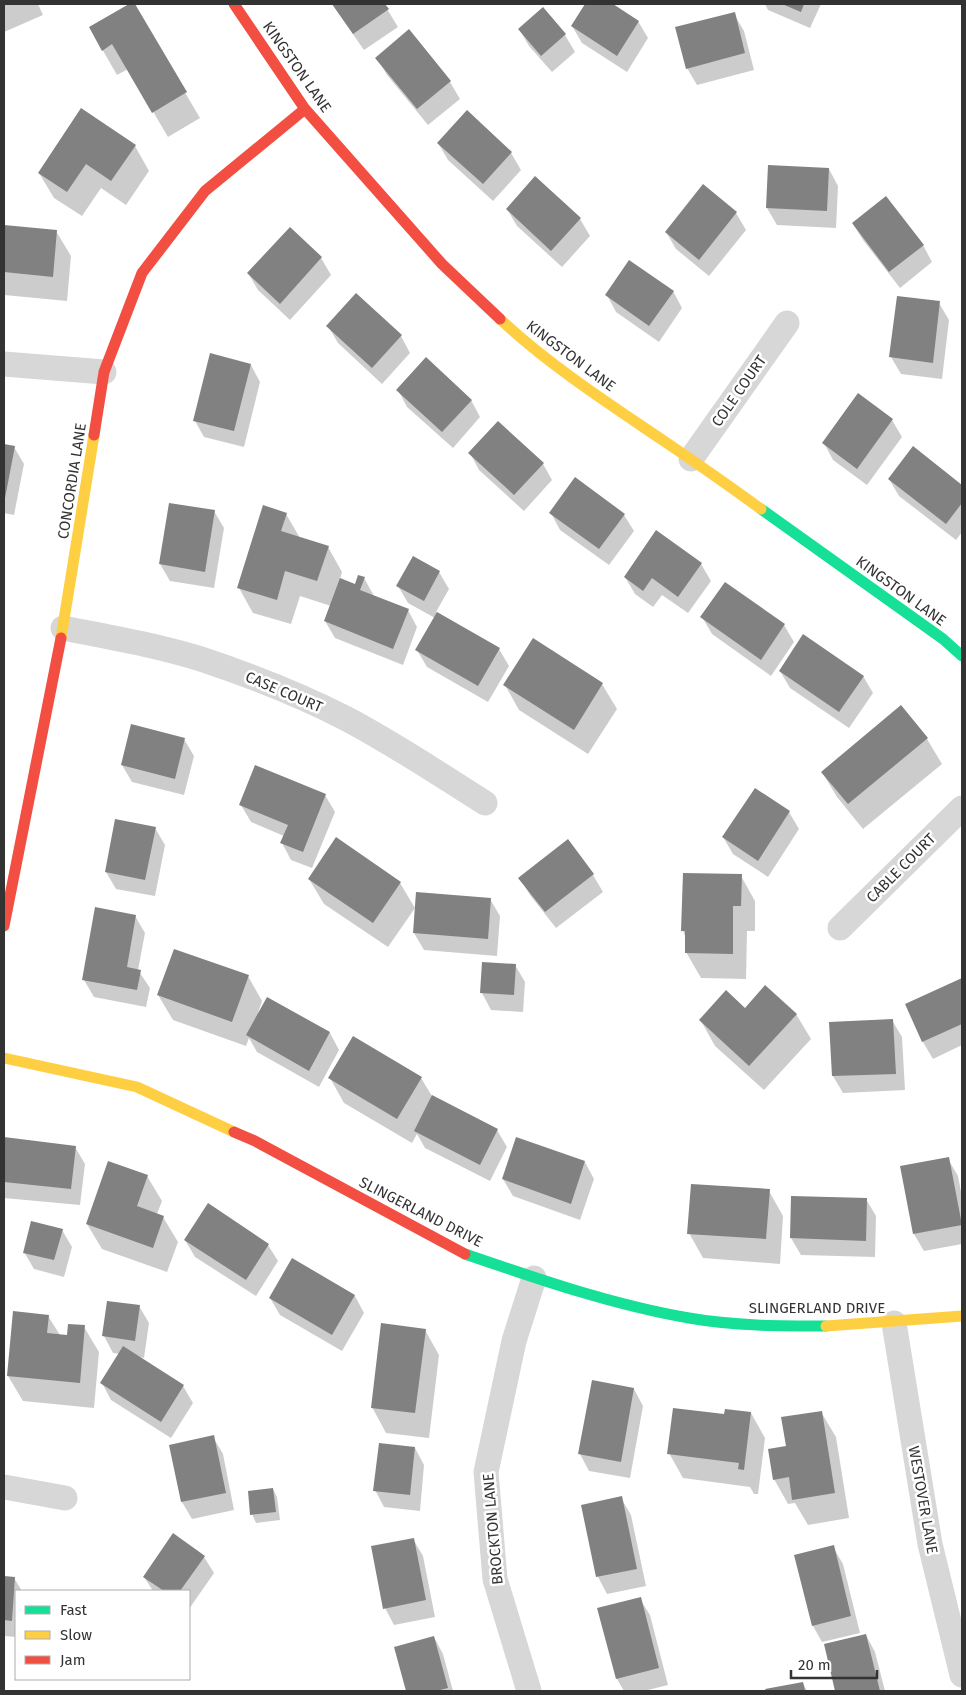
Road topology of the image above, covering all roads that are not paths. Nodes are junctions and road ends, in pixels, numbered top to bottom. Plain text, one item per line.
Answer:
1 (234, 4) edge
2 (305, 109) junction
3 (787, 323) dead end
4 (4, 364) edge
5 (104, 372) junction
6 (691, 459) junction
7 (64, 628) junction
8 (962, 656) edge
9 (484, 803) dead end
10 (962, 808) edge
11 (4, 926) edge
12 (840, 928) dead end
13 (4, 1058) edge
14 (534, 1278) junction
15 (962, 1316) edge
16 (894, 1323) junction
17 (4, 1487) edge
18 (65, 1498) dead end
19 (962, 1675) edge
20 (530, 1691) edge

1 - 2 street, KINGSTON LANE
2 - 5 street, CONCORDIA LANE
2 - 6 street, KINGSTON LANE
3 - 6 street, COLE COURT
4 - 5 street
5 - 7 street, CONCORDIA LANE
6 - 8 street, KINGSTON LANE
7 - 9 street, CASE COURT
7 - 11 street, CONCORDIA LANE
10 - 12 street, CABLE COURT
13 - 14 street, SLINGERLAND DRIVE
14 - 16 street, SLINGERLAND DRIVE
14 - 20 street, BROCKTON LANE
15 - 16 street, SLINGERLAND DRIVE
16 - 19 street, WESTOVER LANE
17 - 18 street

